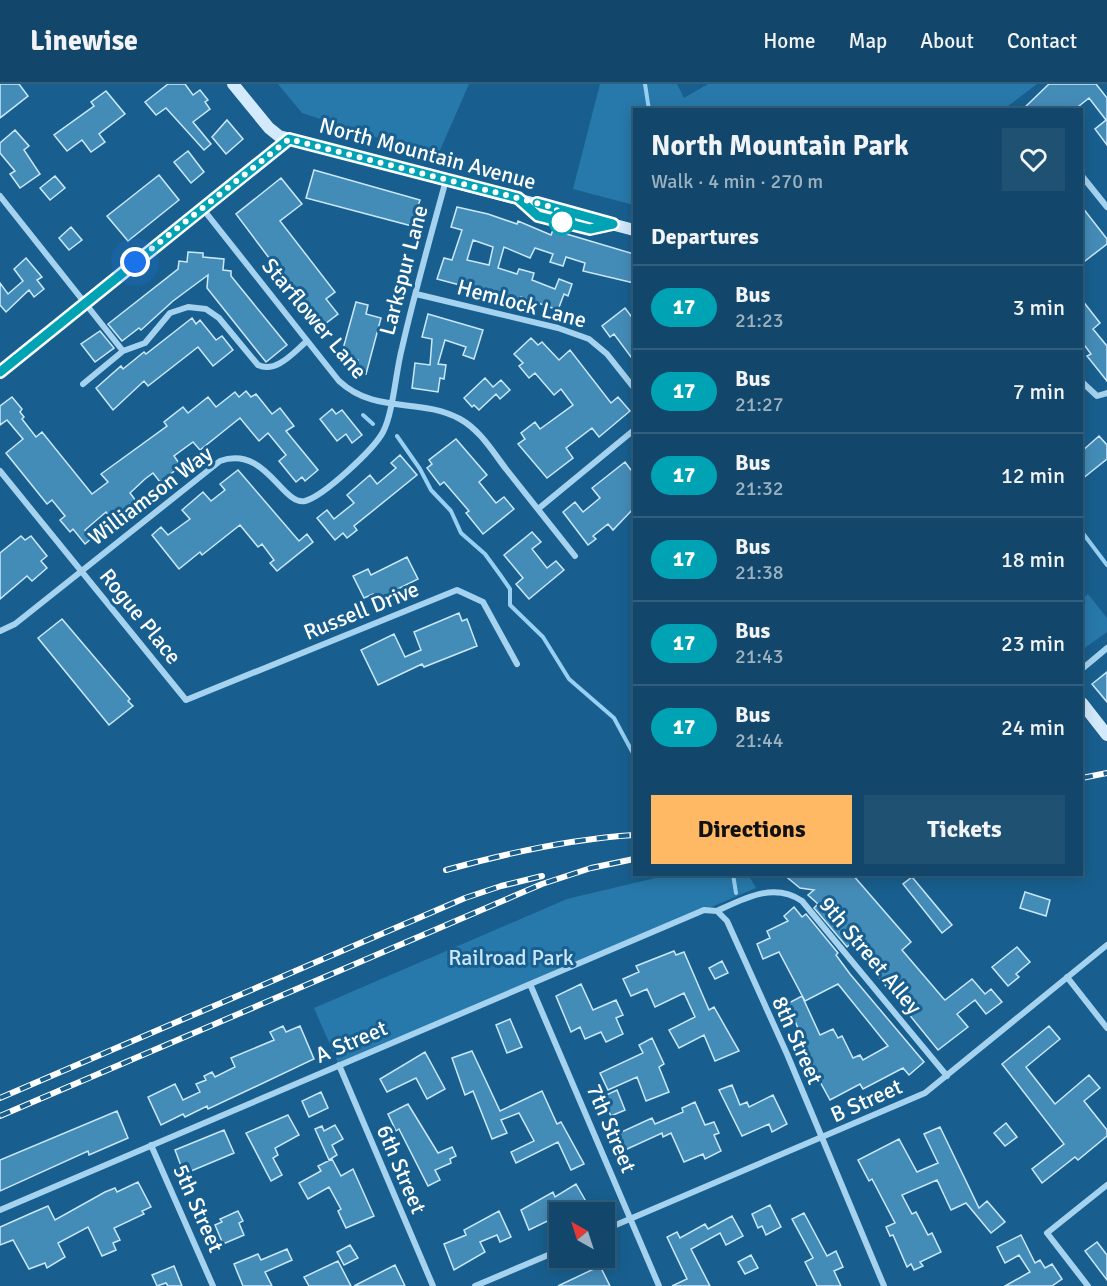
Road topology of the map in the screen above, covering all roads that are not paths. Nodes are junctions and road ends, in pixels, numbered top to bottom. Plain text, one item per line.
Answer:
1 (233, 84) edge
2 (289, 139) junction
3 (1083, 177) edge
4 (446, 179) junction
5 (0, 196) edge
6 (1107, 207) edge
7 (203, 209) junction
8 (633, 230) edge
9 (416, 294) junction
10 (85, 303) junction
11 (308, 341) junction
12 (123, 351) junction
13 (0, 372) edge
14 (1083, 383) edge
15 (83, 384) dead end
16 (633, 387) edge
17 (1107, 393) edge
18 (390, 405) junction
19 (633, 431) edge
20 (0, 471) edge
21 (538, 508) junction
22 (575, 556) dead end
23 (81, 570) junction
24 (0, 631) edge
25 (1107, 648) edge
26 (517, 664) dead end
27 (1083, 668) edge
28 (186, 700) joint
29 (1083, 704) edge
30 (1107, 735) edge
31 (717, 911) junction
32 (1107, 945) edge
33 (1067, 977) junction
34 (530, 984) junction
35 (1107, 1028) edge
36 (339, 1065) junction
37 (947, 1076) junction
38 (822, 1139) junction
39 (151, 1145) junction
40 (1107, 1185) edge
41 (0, 1210) edge
42 (631, 1219) junction
43 (615, 1226) edge
44 (549, 1255) edge
45 (213, 1286) edge
46 (433, 1286) edge
47 (475, 1286) edge
48 (659, 1286) edge
49 (884, 1286) edge
50 (1088, 1286) edge

1 - 2 street, North Mountain Avenue
2 - 4 street, North Mountain Avenue
2 - 7 street
3 - 6 street
4 - 8 street, North Mountain Avenue
4 - 9 street, Larkspur Lane
5 - 10 street
7 - 10 street
7 - 11 street, Starflower Lane
9 - 16 street, Hemlock Lane
9 - 18 street, Larkspur Lane
10 - 12 street
10 - 13 street
11 - 12 street
11 - 18 street, Starflower Lane
12 - 15 street
14 - 17 street
18 - 21 street, Starflower Lane
18 - 23 street, Williamson Way
19 - 21 street
20 - 23 street, Rogue Place
21 - 22 street, Starflower Lane
23 - 24 street, Williamson Way
23 - 28 street, Rogue Place
25 - 27 street
26 - 28 street, Russell Drive
29 - 30 street
31 - 34 street, A Street
31 - 37 street, 9th Street Alley
31 - 38 street, 8th Street
32 - 33 street, B Street
33 - 35 street
33 - 37 street, B Street
34 - 36 street, A Street
34 - 42 street, 7th Street
36 - 39 street, A Street
36 - 46 street, 6th Street
37 - 38 street, B Street
38 - 42 street, B Street
38 - 49 street, 8th Street
39 - 41 street, A Street
39 - 45 street, 5th Street
40 - 50 street
42 - 43 street, B Street
42 - 48 street, 7th Street
44 - 47 street

